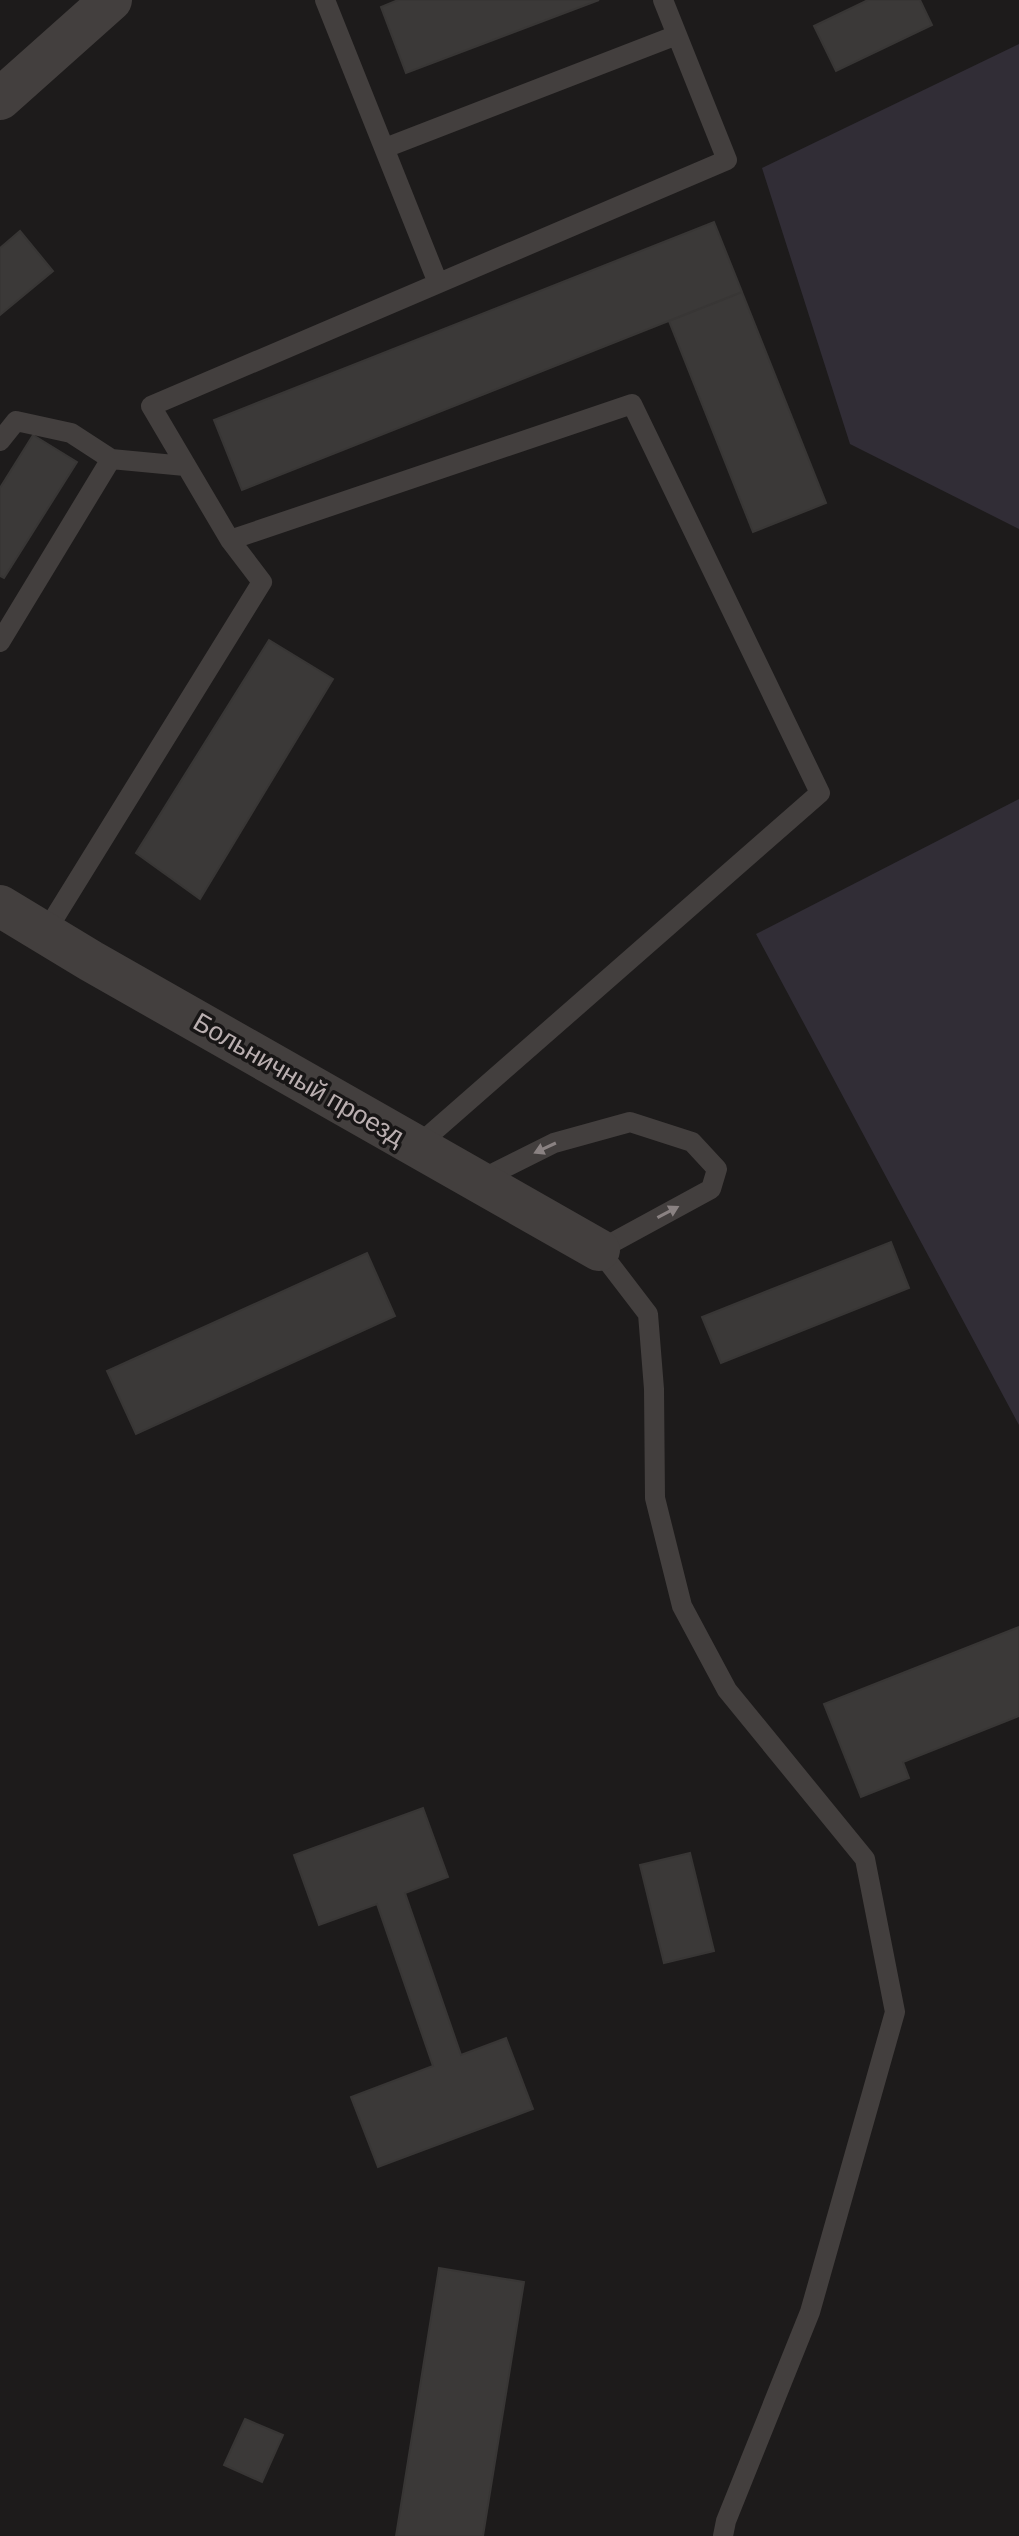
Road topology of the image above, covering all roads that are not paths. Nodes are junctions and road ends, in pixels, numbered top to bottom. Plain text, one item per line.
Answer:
1 (111, 0) edge
2 (325, 0) edge
3 (663, 0) edge
4 (677, 35) junction
5 (0, 99) edge
6 (385, 148) junction
7 (438, 283) junction
8 (0, 441) edge
9 (111, 459) junction
10 (185, 466) junction
11 (230, 540) junction
12 (0, 642) edge
13 (0, 906) edge
14 (45, 933) junction
15 (417, 1146) junction
16 (478, 1181) junction
17 (599, 1250) junction
18 (723, 2536) edge

1 - 5 street
2 - 6 lane
3 - 4 lane
4 - 6 lane
4 - 7 lane
6 - 7 lane
7 - 10 lane
8 - 9 lane
9 - 10 lane
9 - 12 lane
10 - 11 lane
11 - 14 lane
11 - 15 lane
13 - 14 street, Больничный проезд
14 - 15 street, Больничный проезд
15 - 16 street, Больничный проезд
16 - 17 street, Больничный проезд
17 -> 16 lane
17 - 18 lane

